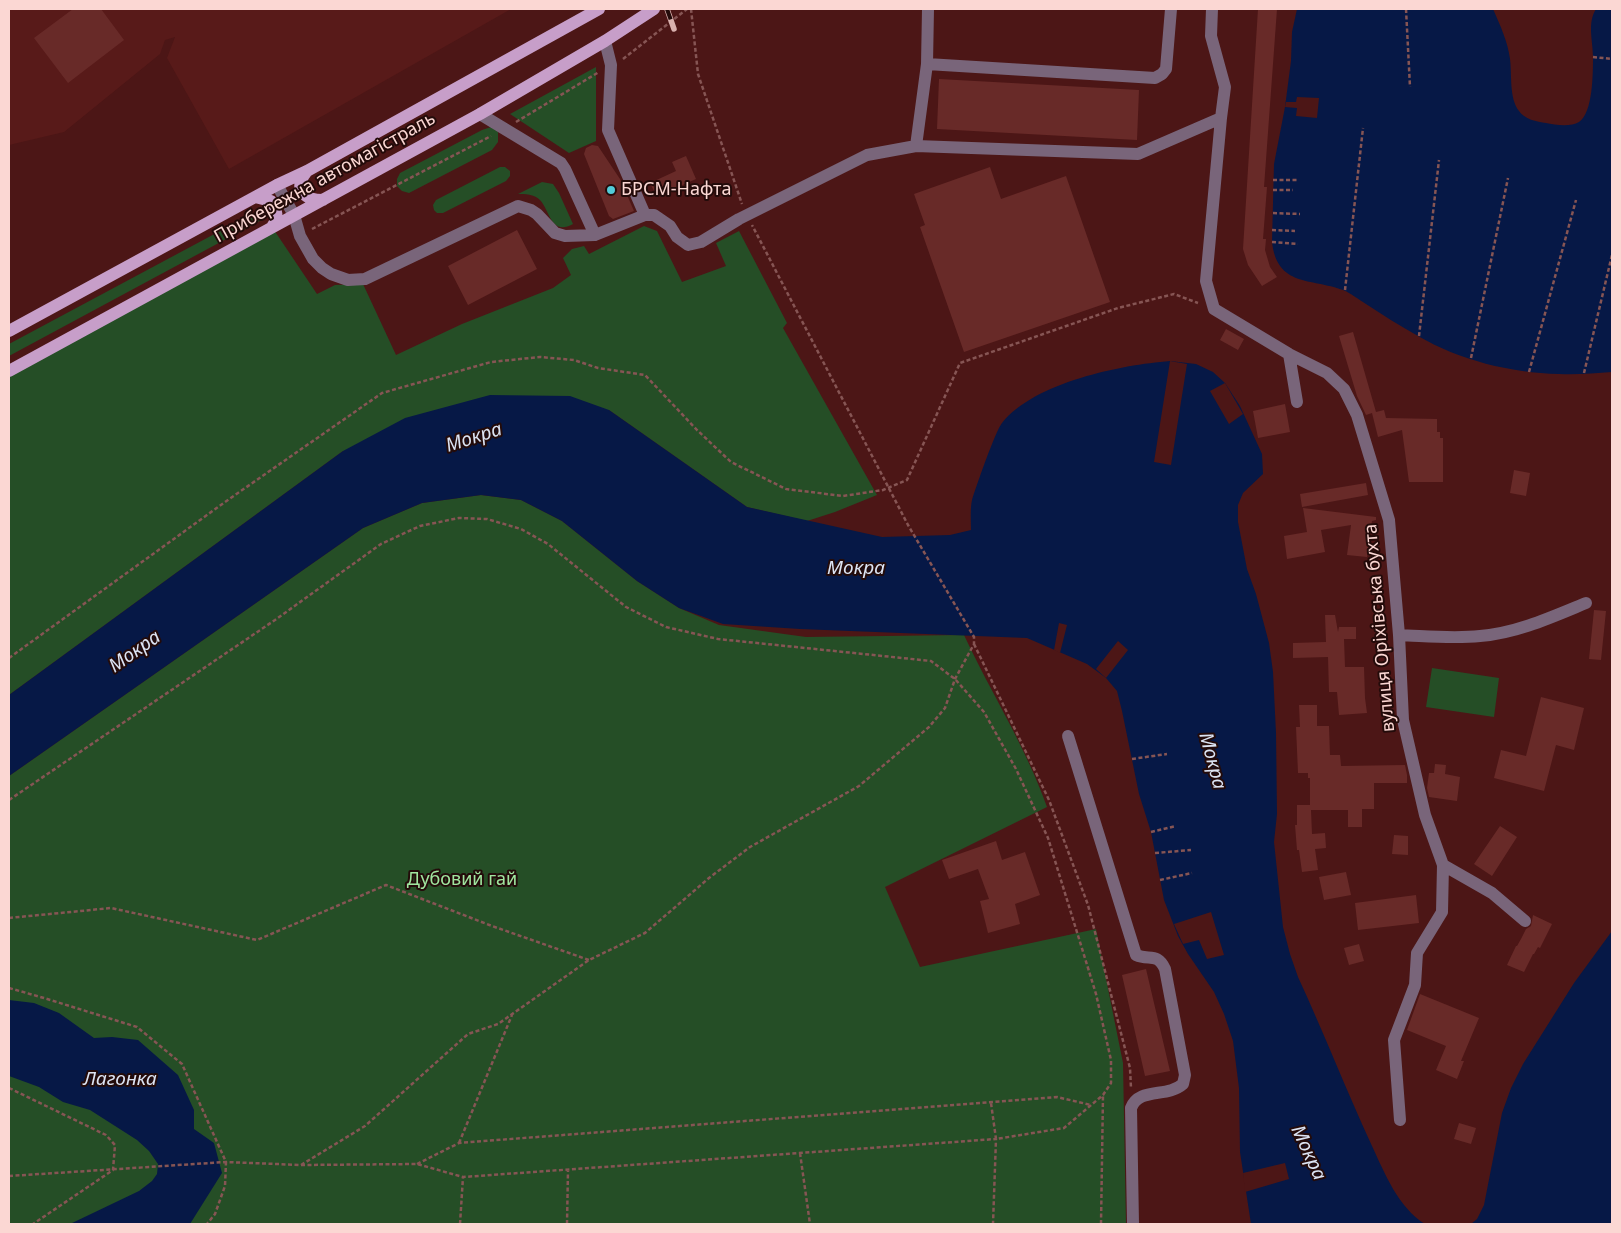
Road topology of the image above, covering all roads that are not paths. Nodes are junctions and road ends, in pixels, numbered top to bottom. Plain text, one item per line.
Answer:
1 (599, 9) edge
2 (654, 9) edge
3 (928, 9) edge
4 (1171, 9) edge
5 (1212, 9) edge
6 (606, 41) junction
7 (927, 64) junction
8 (480, 114) junction
9 (1221, 118) junction
10 (916, 146) junction
11 (307, 171) junction
12 (277, 185) junction
13 (256, 197) junction
14 (323, 200) junction
15 (294, 215) junction
16 (645, 215) junction
17 (272, 227) junction
18 (595, 235) junction
19 (9, 331) edge
20 (1289, 354) junction
21 (9, 370) edge
22 (1297, 402) dead end
23 (1586, 604) dead end
24 (1400, 635) junction
25 (1068, 736) dead end
26 (1442, 865) junction
27 (1525, 921) dead end
28 (1400, 1120) dead end
29 (1133, 1224) edge

1 - 11 main road, Прибережна автомагістраль
2 - 6 main road, Прибережна автомагістраль
3 - 7 street
4 - 7 street
5 - 9 street
6 - 8 main road, Прибережна автомагістраль
6 - 16 street
7 - 10 street
8 - 14 main road, Прибережна автомагістраль
8 - 18 street
9 - 10 street
9 - 20 street, вулиця Оріхівська бухта
10 - 16 street
11 - 12 main road, Прибережна автомагістраль
11 - 14 main road
12 - 13 main road, Прибережна автомагістраль
12 - 15 street
13 - 17 main road
13 - 19 main road, Прибережна автомагістраль
14 - 15 main road, Прибережна автомагістраль
15 - 17 main road, Прибережна автомагістраль
15 - 18 street
16 - 18 street
17 - 21 main road, Прибережна автомагістраль
20 - 22 street
20 - 24 street, вулиця Оріхівська бухта
23 - 24 street
24 - 26 street, вулиця Оріхівська бухта
25 - 29 street
26 - 27 street
26 - 28 street, вулиця Оріхівська бухта

